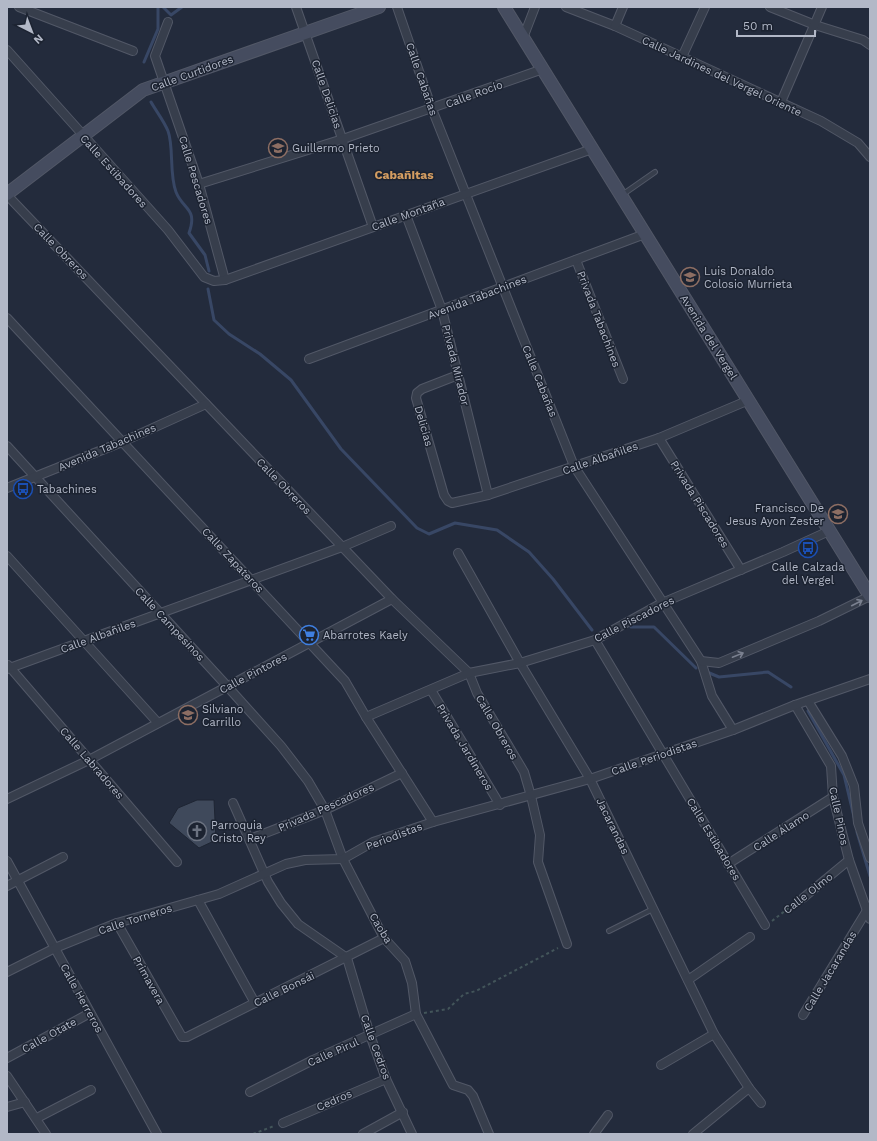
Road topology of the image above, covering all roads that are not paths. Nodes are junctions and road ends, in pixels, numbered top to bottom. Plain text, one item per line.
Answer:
1 (19, 7) edge
2 (296, 7) edge
3 (379, 7) edge
4 (396, 7) edge
5 (504, 7) edge
6 (535, 7) edge
7 (566, 7) edge
8 (623, 7) edge
9 (705, 7) edge
10 (770, 7) edge
11 (822, 7) edge
12 (168, 22) dead end
13 (815, 25) junction
14 (615, 26) junction
15 (306, 32) junction
16 (523, 38) junction
17 (870, 45) edge
18 (133, 51) dead end
19 (9, 56) edge
20 (682, 57) junction
21 (542, 69) junction
22 (163, 82) junction
23 (780, 102) junction
24 (432, 109) junction
25 (82, 136) junction
26 (343, 139) junction
27 (592, 148) junction
28 (870, 157) edge
29 (655, 172) dead end
30 (199, 184) junction
31 (7, 194) edge
32 (465, 194) junction
33 (621, 195) junction
34 (406, 215) junction
35 (372, 227) junction
36 (645, 234) junction
37 (576, 260) junction
38 (225, 280) junction
39 (502, 287) junction
40 (442, 310) junction
41 (7, 318) edge
42 (309, 359) dead end
43 (458, 375) junction
44 (623, 379) dead end
45 (749, 400) junction
46 (206, 404) junction
47 (659, 438) junction
48 (122, 442) junction
49 (7, 446) edge
50 (574, 466) junction
51 (35, 477) junction
52 (7, 488) edge
53 (488, 495) junction
54 (448, 501) joint
55 (390, 526) dead end
56 (829, 531) junction
57 (342, 547) junction
58 (458, 553) dead end
59 (7, 556) edge
60 (741, 570) junction
61 (251, 580) junction
62 (870, 596) edge
63 (392, 599) junction
64 (662, 603) junction
65 (160, 613) junction
66 (595, 640) junction
67 (83, 641) junction
68 (309, 643) junction
69 (701, 661) junction
70 (520, 663) junction
71 (8, 667) edge
72 (469, 673) junction
73 (870, 679) edge
74 (227, 686) junction
75 (430, 690) junction
76 (808, 701) junction
77 (795, 705) junction
78 (366, 717) junction
79 (158, 723) junction
80 (733, 730) junction
81 (662, 754) junction
82 (89, 760) junction
83 (402, 773) junction
84 (590, 779) junction
85 (531, 796) junction
86 (833, 797) junction
87 (7, 799) edge
88 (232, 803) dead end
89 (500, 805) junction
90 (325, 810) junction
91 (433, 822) junction
92 (250, 839) junction
93 (63, 857) dead end
94 (870, 858) edge
95 (343, 859) junction
96 (849, 860) junction
97 (7, 861) edge
98 (177, 862) dead end
99 (728, 864) junction
100 (265, 874) junction
101 (17, 881) junction
102 (7, 886) edge
103 (803, 898) road end
104 (198, 900) junction
105 (869, 908) edge
106 (653, 909) junction
107 (870, 919) edge
108 (117, 923) junction
109 (765, 925) road end
110 (609, 931) dead end
111 (750, 937) dead end
112 (384, 938) junction
113 (567, 944) road end
114 (55, 948) junction
115 (347, 958) junction
116 (7, 972) edge
117 (688, 980) junction
118 (255, 1003) junction
119 (90, 1013) junction
120 (416, 1014) junction
121 (803, 1015) dead end
122 (714, 1034) junction
123 (370, 1035) junction
124 (182, 1037) joint
125 (7, 1058) edge
126 (661, 1065) dead end
127 (7, 1076) edge
128 (386, 1079) junction
129 (749, 1088) junction
130 (91, 1090) dead end
131 (250, 1092) dead end
132 (25, 1102) junction
133 (762, 1103) dead end
134 (7, 1107) edge
135 (403, 1112) junction
136 (608, 1115) dead end
137 (37, 1118) junction
138 (283, 1123) road end
139 (46, 1134) edge
140 (157, 1134) edge
141 (363, 1134) edge
142 (412, 1134) edge
143 (489, 1134) edge
144 (594, 1134) edge
145 (692, 1134) edge

1 - 18 street
2 - 15 street, Calle Delicias
3 - 15 street, Calle Curtidores
4 - 24 street, Calle Cabañas
5 - 16 street, Avenida del Vergel
6 - 16 street
7 - 14 street, Calle Jardines del Vergel Oriente
8 - 14 street
9 - 20 street
10 - 13 street
11 - 13 street
12 - 22 street, Calle Pescadores
13 - 17 street
13 - 23 street
14 - 20 street, Calle Jardines del Vergel Oriente
15 - 22 street, Calle Curtidores
15 - 26 street, Calle Delicias
16 - 21 street, Avenida del Vergel
19 - 25 street, Calle Estibadores
20 - 23 street, Calle Jardines del Vergel Oriente
21 - 24 street, Calle Rocío
21 - 27 street, Avenida del Vergel
22 - 25 street, Calle Curtidores
22 - 30 street, Calle Pescadores
23 - 28 street, Calle Jardines del Vergel Oriente
24 - 26 street, Calle Rocío
24 - 32 street, Calle Cabañas
25 - 31 street, Calle Curtidores
25 - 38 street, Calle Estibadores
26 - 30 street, Calle Rocío
26 - 35 street, Calle Delicias
27 - 32 street, Calle Montaña
27 - 33 street, Avenida del Vergel
29 - 33 lane
30 - 38 street, Calle Pescadores
31 - 46 street, Calle Obreros
32 - 34 street, Calle Montaña
32 - 39 street, Calle Cabañas
33 - 36 street, Avenida del Vergel
34 - 35 street, Calle Montaña
34 - 40 street, Privada Mirador
35 - 38 street, Calle Montaña
36 - 37 street, Avenida Tabachines
36 - 45 street, Avenida del Vergel
37 - 39 street, Avenida Tabachines
37 - 44 street, Privada Tabachines
39 - 40 street, Avenida Tabachines
39 - 50 street, Calle Cabañas
40 - 42 street, Avenida Tabachines
40 - 43 street, Privada Mirador
41 - 48 street, Calle Zapateros
43 - 53 street, Privada Mirador
43 - 54 street, Delicias
45 - 47 street, Calle Albañiles
45 - 56 street, Avenida del Vergel
46 - 48 street, Avenida Tabachines
46 - 57 street, Calle Obreros
47 - 50 street, Calle Albañiles
47 - 60 street, Privada Piscadores
48 - 51 street, Avenida Tabachines
48 - 61 street, Calle Zapateros
49 - 51 street, Calle Campesinos
50 - 53 street, Calle Albañiles
50 - 64 street, Calle Cabañas
51 - 52 street, Avenida Tabachines
51 - 65 street, Calle Campesinos
53 - 54 street, Calle Albañiles
55 - 57 street, Calle Albañiles
56 - 60 street, Calle Piscadores
56 - 62 street, Avenida del Vergel
57 - 61 street, Calle Albañiles
57 - 63 street, Calle Obreros
58 - 70 street, Jacarandas
59 - 67 street
60 - 64 street, Calle Piscadores
61 - 65 street, Calle Albañiles
61 - 68 street, Calle Zapateros
69 -> 62 street
63 - 68 street, Calle Pintores
63 - 72 street, Calle Obreros
64 - 66 street, Calle Piscadores
64 - 69 street, Calle Cabañas
65 - 67 street, Calle Albañiles
65 - 74 street, Calle Campesinos
66 - 70 street, Calle Piscadores
66 - 81 street, Calle Estibadores
67 - 71 street, Calle Albañiles
67 - 79 street
68 - 74 street, Calle Pintores
68 - 78 street, Calle Zapateros
69 - 80 street, Calle Cabañas
70 - 72 street, Calle Piscadores
70 - 84 street, Jacarandas
71 - 82 street, Calle Labradores
72 - 75 street, Calle Piscadores
72 - 85 street, Calle Obreros
73 - 76 street, Calle Periodistas
74 - 79 street, Calle Pintores
74 - 90 street, Calle Campesinos
75 - 78 street, Calle Piscadores
75 - 89 street, Privada Jardineros
76 - 77 street, Calle Periodistas
76 - 94 street
77 - 80 street, Calle Periodistas
77 - 86 street, Calle Pinos
78 - 83 street, Calle Zapateros
79 - 82 street, Calle Pintores
80 - 81 street, Calle Periodistas
81 - 84 street, Calle Periodistas
81 - 99 street, Calle Estibadores
82 - 87 street, Calle Pintores
82 - 98 street, Calle Labradores
83 - 90 street, Privada Pescadores
83 - 91 street, Calle Zapateros
84 - 85 street, Calle Periodistas
84 - 106 street, Jacarandas
85 - 89 street, Calle Periodistas
85 - 113 street, Calle Obreros
86 - 96 street, Calle Pinos
86 - 99 street, Calle Álamo
88 - 92 street
89 - 91 street, Calle Periodistas
90 - 92 street, Privada Pescadores
90 - 95 street, Caoba
91 - 95 street, Periodistas
92 - 100 street
93 - 101 street
95 - 100 street, Periodistas
95 - 112 street, Caoba
96 - 103 street, Calle Olmo
96 - 105 street, Calle Pinos
97 - 101 street, Calle Herreros
99 - 109 street, Calle Estibadores
100 - 104 street, Calle Torneros
100 - 115 street
101 - 102 street
101 - 114 street, Calle Herreros
104 - 108 street, Calle Torneros
104 - 118 street
105 - 107 street, Calle Pinos
105 - 121 street, Calle Jacarandas
106 - 110 lane
106 - 117 street, Jacarandas
108 - 114 street, Calle Torneros
108 - 124 street, Primavera
111 - 117 street
112 - 115 street, Calle Bonsái
112 - 120 street, Caoba
114 - 116 street, Calle Torneros
114 - 119 street, Calle Herreros
115 - 118 street, Calle Bonsái
115 - 123 street, Calle Cedros
117 - 122 street, Jacarandas
118 - 124 street, Calle Bonsái
119 - 125 street, Calle Otate
119 - 140 street, Calle Herreros
120 - 123 street, Calle Pirul
120 - 143 street, Caoba
122 - 126 street
122 - 129 street, Jacarandas
123 - 128 street, Calle Cedros
123 - 131 street, Calle Pirul
127 - 132 street
128 - 135 street, Calle Cedros
128 - 138 street, Cedros
129 - 133 street, Jacarandas
129 - 145 street
130 - 137 street
132 - 134 street
132 - 137 street
135 - 141 street
135 - 142 street, Calle Cedros
136 - 144 street
137 - 139 street

